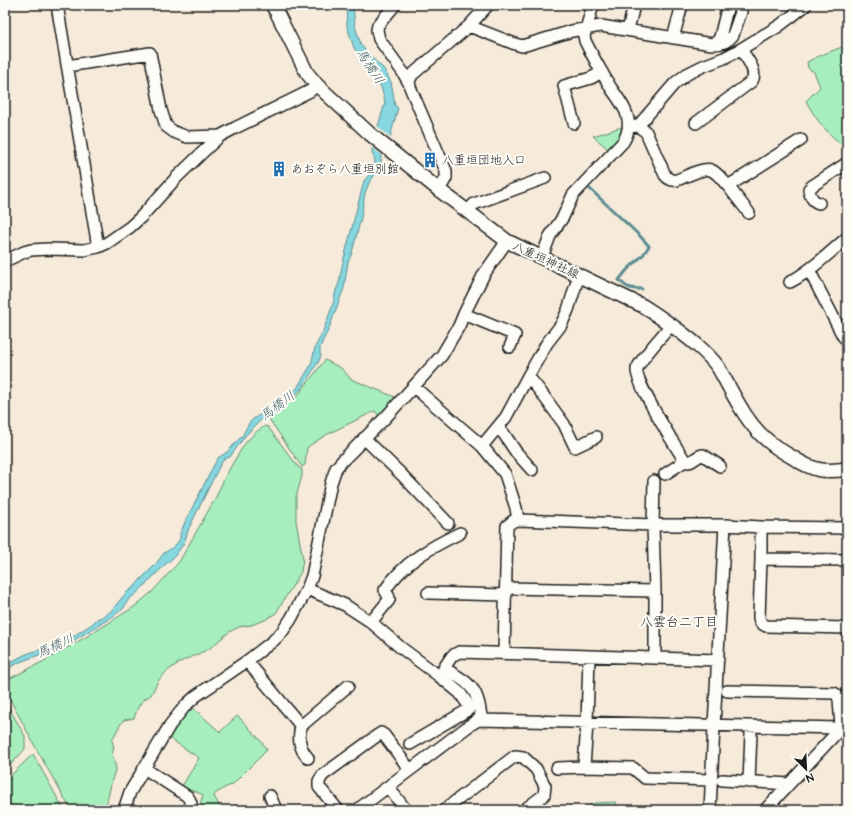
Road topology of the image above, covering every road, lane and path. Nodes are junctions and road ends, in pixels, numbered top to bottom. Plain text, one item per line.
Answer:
1 (57, 5) edge
2 (272, 5) edge
3 (395, 5) edge
4 (488, 5) edge
5 (593, 5) edge
6 (634, 5) edge
7 (682, 5) edge
8 (728, 5) edge
9 (806, 5) edge
10 (741, 12) dead end
11 (469, 26) junction
12 (586, 29) junction
13 (628, 30) junction
14 (673, 38) junction
15 (712, 44) junction
16 (741, 49) junction
17 (67, 66) junction
18 (602, 72) junction
19 (409, 83) junction
20 (317, 85) junction
21 (574, 122) dead end
22 (696, 123) dead end
23 (633, 127) junction
24 (220, 136) junction
25 (801, 140) dead end
26 (847, 163) edge
27 (545, 178) dead end
28 (728, 186) junction
29 (438, 190) junction
30 (820, 203) dead end
31 (467, 212) junction
32 (749, 213) dead end
33 (847, 238) edge
34 (507, 241) junction
35 (98, 247) junction
36 (542, 257) junction
37 (5, 261) edge
38 (809, 270) junction
39 (579, 275) junction
40 (790, 282) dead end
41 (464, 314) junction
42 (671, 325) junction
43 (847, 340) edge
44 (510, 347) dead end
45 (528, 376) junction
46 (414, 387) junction
47 (498, 428) junction
48 (364, 438) junction
49 (596, 438) dead end
50 (482, 446) junction
51 (685, 461) junction
52 (720, 466) dead end
53 (847, 469) edge
54 (532, 470) dead end
55 (665, 474) dead end
56 (654, 481) dead end
57 (518, 520) junction
58 (448, 523) dead end
59 (653, 524) junction
60 (725, 525) junction
61 (761, 527) junction
62 (847, 528) edge
63 (460, 533) dead end
64 (761, 559) junction
65 (847, 560) edge
66 (307, 589) junction
67 (655, 591) junction
68 (506, 592) junction
69 (428, 593) dead end
70 (371, 622) junction
71 (847, 628) edge
72 (504, 653) junction
73 (589, 656) junction
74 (655, 658) junction
75 (718, 660) junction
76 (247, 661) junction
77 (442, 672) junction
78 (348, 686) dead end
79 (727, 691) dead end
80 (482, 720) junction
81 (587, 723) junction
82 (301, 726) junction
83 (714, 726) junction
84 (845, 727) edge
85 (751, 734) dead end
86 (410, 744) dead end
87 (308, 758) dead end
88 (584, 767) junction
89 (144, 768) junction
90 (557, 768) dead end
91 (410, 770) junction
92 (717, 780) junction
93 (749, 782) junction
94 (789, 784) junction
95 (388, 787) junction
96 (270, 796) dead end
97 (124, 810) edge
98 (190, 810) edge
99 (276, 810) edge
100 (338, 810) edge
101 (357, 810) edge
102 (406, 810) edge
103 (444, 810) edge
104 (524, 810) edge
105 (710, 810) edge
106 (765, 810) edge

1 - 17 street
2 - 20 main road, 八重垣神社線
3 - 19 street
4 - 11 street
5 - 12 street
6 - 13 street
7 - 14 street
8 - 15 street
9 - 16 street
10 - 15 street
11 - 12 street
11 - 19 street
12 - 13 street
12 - 18 street
13 - 14 street
14 - 15 street
16 - 22 street
16 - 23 street
17 - 24 street
17 - 35 street
18 - 21 street
18 - 23 street
19 - 29 street
20 - 24 street
20 - 29 main road, 八重垣神社線
23 - 28 street
23 - 36 street
24 - 35 street
25 - 28 street
26 - 30 street
27 - 31 street
28 - 32 street
29 - 31 main road, 八重垣神社線
31 - 34 main road, 八重垣神社線
33 - 38 street
34 - 36 main road, 八重垣神社線
34 - 41 street
35 - 37 street
36 - 39 main road, 八重垣神社線
38 - 40 street
38 - 43 street
39 - 42 main road, 八重垣神社線
39 - 45 street
41 - 44 street
41 - 46 street
42 - 51 street
42 - 53 main road, 八重垣神社線
45 - 47 street
45 - 49 street
46 - 48 street
46 - 50 street
47 - 50 street
47 - 54 street
48 - 58 street
48 - 66 street
50 - 57 street
51 - 52 street
51 - 55 street
56 - 59 street
57 - 59 street
57 - 68 street
59 - 60 street
59 - 67 street
60 - 61 street
60 - 75 street
61 - 62 street
61 - 64 street
63 - 70 street
64 - 65 street
64 - 71 street
66 - 70 street
66 - 76 street
67 - 68 street
67 - 74 street
68 - 69 street
68 - 72 street
70 - 77 street
72 - 73 street
72 - 77 street
73 - 74 street
73 - 81 street
74 - 75 street
75 - 83 street
76 - 82 street
76 - 89 street
77 - 80 street
77 - 86 street
78 - 82 street
79 - 84 street
80 - 81 street
80 - 91 street
81 - 83 street
81 - 88 street
82 - 87 street
83 - 84 street
83 - 92 street
84 - 94 street
85 - 93 street
88 - 90 street
88 - 92 street
89 - 97 street
89 - 98 street
91 - 95 street
91 - 100 street
92 - 93 street
92 - 105 street
93 - 94 street
94 - 106 street
95 - 101 street
95 - 102 street
96 - 99 street
103 - 104 street

